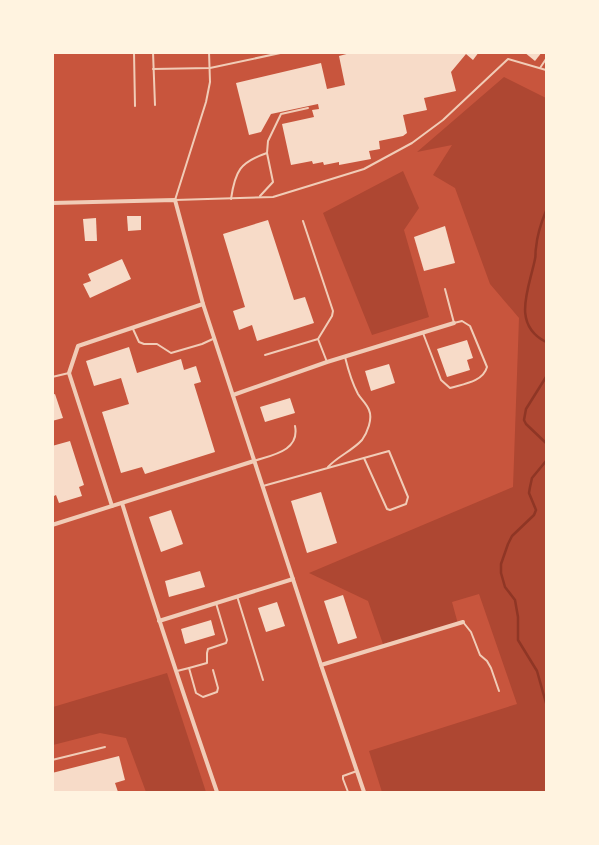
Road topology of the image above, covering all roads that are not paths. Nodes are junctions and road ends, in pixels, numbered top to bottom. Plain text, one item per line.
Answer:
1 (134, 52) edge
2 (153, 52) edge
3 (209, 52) edge
4 (285, 52) edge
5 (546, 59) edge
6 (210, 68) junction
7 (540, 68) junction
8 (153, 69) junction
9 (546, 70) edge
10 (155, 105) dead end
11 (135, 106) dead end
12 (308, 108) dead end
13 (266, 153) junction
14 (259, 198) junction
15 (231, 199) junction
16 (175, 200) junction
17 (52, 203) edge
18 (303, 221) dead end
19 (445, 289) dead end
20 (203, 304) junction
21 (454, 323) junction
22 (133, 328) junction
23 (423, 333) junction
24 (214, 338) junction
25 (318, 340) junction
26 (265, 355) dead end
27 (345, 357) junction
28 (327, 362) junction
29 (69, 373) junction
30 (52, 378) edge
31 (233, 396) junction
32 (295, 426) dead end
33 (364, 458) junction
34 (254, 461) junction
35 (328, 467) junction
36 (262, 486) junction
37 (122, 503) junction
38 (112, 506) junction
39 (52, 525) edge
40 (293, 578) junction
41 (237, 596) junction
42 (216, 603) junction
43 (159, 621) junction
44 (463, 622) joint
45 (321, 665) junction
46 (189, 668) junction
47 (213, 670) dead end
48 (177, 671) junction
49 (262, 680) dead end
50 (499, 691) dead end
51 (105, 746) dead end
52 (52, 760) edge
53 (357, 771) junction
54 (216, 792) edge
55 (348, 792) edge
56 (364, 792) edge

1 - 11 lane
2 - 8 lane
3 - 6 lane
4 - 6 lane
5 - 7 lane
6 - 8 lane
6 - 16 lane
7 - 9 lane
7 - 14 lane
8 - 10 lane
12 - 13 lane
13 - 14 lane
13 - 15 lane
14 - 15 lane
15 - 16 lane
16 - 17 street
16 - 20 street
18 - 25 lane
19 - 21 lane
20 - 22 street
20 - 24 street
21 - 23 street
21 - 23 lane
22 - 24 lane
22 - 29 street
23 - 27 street
24 - 31 street
25 - 26 lane
25 - 28 lane
27 - 28 street
27 - 35 lane
28 - 31 street
29 - 30 lane
29 - 38 street
31 - 34 street
32 - 34 lane
33 - 33 lane
33 - 35 lane
34 - 36 street
34 - 37 street
35 - 36 lane
36 - 40 street
37 - 38 street
37 - 43 street
38 - 39 street
40 - 41 street
40 - 45 street
41 - 42 street
41 - 49 lane
42 - 43 street
42 - 46 lane
43 - 48 street
44 - 45 street
44 - 50 lane
45 - 53 street
46 - 47 lane
46 - 48 lane
48 - 54 street
51 - 52 lane
53 - 55 lane
53 - 56 street

